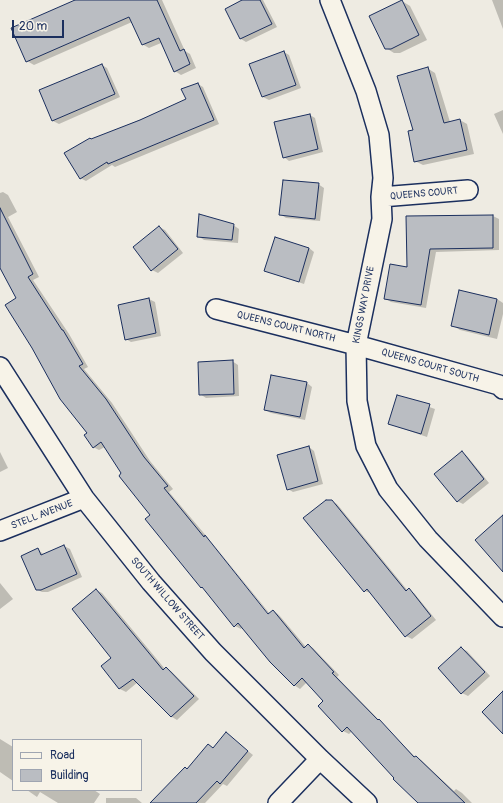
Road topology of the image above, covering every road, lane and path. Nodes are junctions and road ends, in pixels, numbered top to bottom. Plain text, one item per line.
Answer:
1 (330, 0) edge
2 (468, 190) dead end
3 (381, 197) junction
4 (216, 309) dead end
5 (356, 345) junction
6 (0, 367) edge
7 (503, 389) edge
8 (84, 498) junction
9 (0, 531) edge
10 (503, 617) edge
11 (320, 759) junction
12 (278, 803) edge
13 (367, 803) edge

1 - 3 street, KINGS WAY DRIVE
2 - 3 street, QUEENS COURT
3 - 5 street, KINGS WAY DRIVE
4 - 5 street, QUEENS COURT NORTH
5 - 7 street, QUEENS COURT SOUTH
5 - 10 street, KINGS WAY DRIVE
6 - 8 street, SOUTH WILLOW STREET
8 - 9 street, STELL AVENUE
8 - 11 street, SOUTH WILLOW STREET
11 - 12 street
11 - 13 street, SOUTH WILLOW STREET

